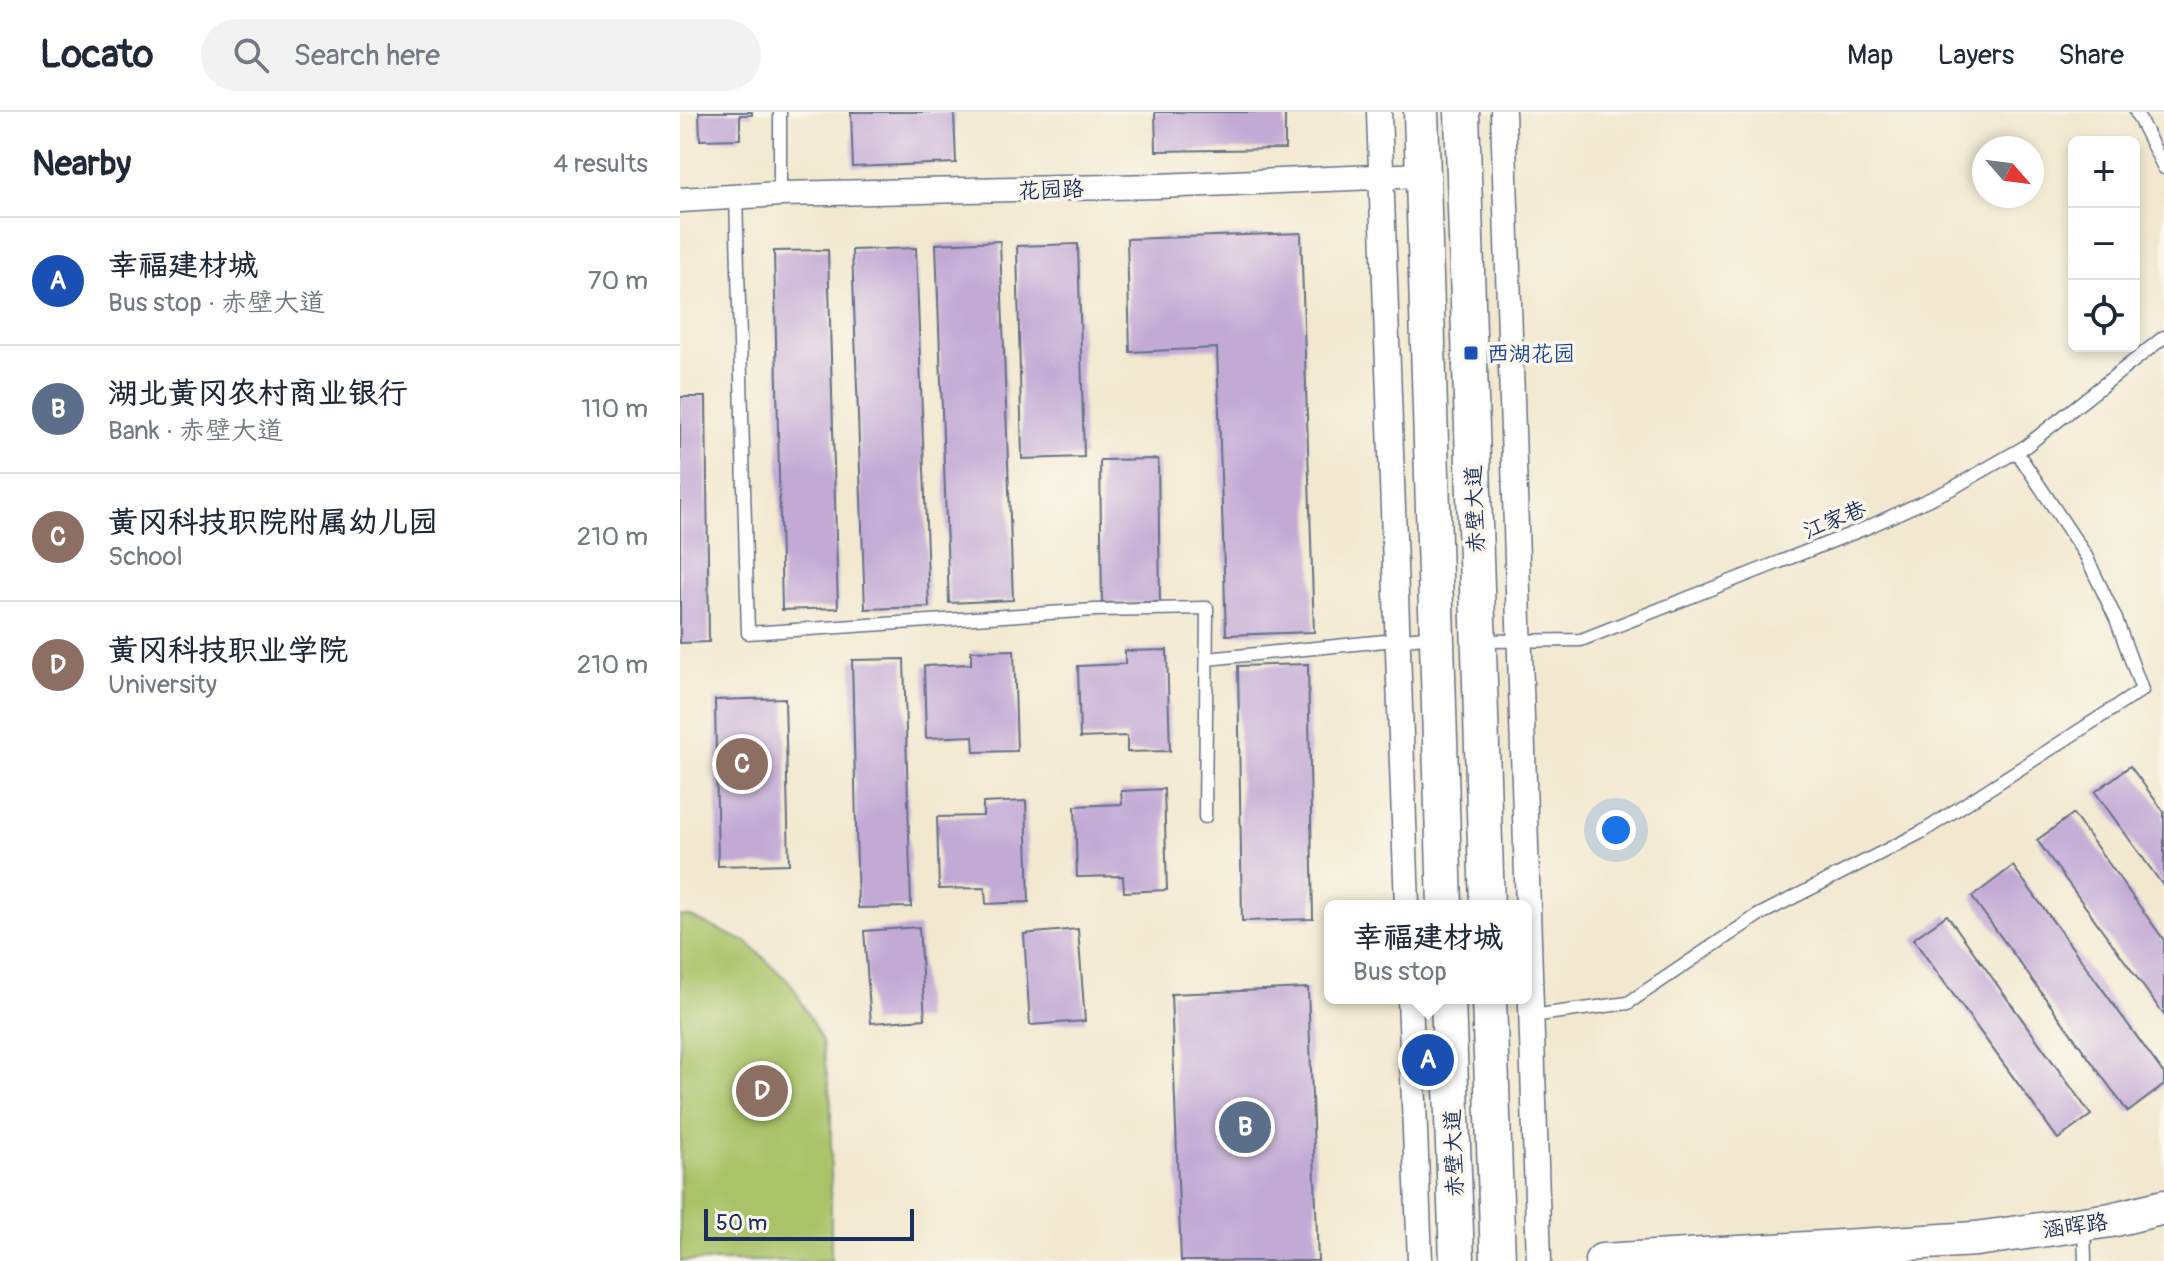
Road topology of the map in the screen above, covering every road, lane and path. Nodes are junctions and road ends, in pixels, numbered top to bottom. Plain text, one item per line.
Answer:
1 (780, 112) edge
2 (1379, 112) edge
3 (1421, 112) edge
4 (1462, 112) edge
5 (1503, 112) edge
6 (2136, 112) edge
7 (2164, 168) edge
8 (1423, 175) junction
9 (1382, 176) junction
10 (780, 194) junction
11 (736, 196) junction
12 (680, 200) edge
13 (2164, 337) edge
14 (2017, 452) junction
15 (1436, 636) junction
16 (1398, 640) junction
17 (1519, 640) junction
18 (1478, 641) junction
19 (1207, 659) junction
20 (1205, 817) dead end
21 (1407, 900) edge
22 (1445, 900) edge
23 (1487, 900) edge
24 (1527, 900) edge
25 (1410, 1004) edge
26 (1448, 1004) edge
27 (1489, 1004) edge
28 (1531, 1004) edge
29 (1531, 1016) junction
30 (2164, 1207) edge
31 (2083, 1224) junction
32 (1420, 1261) edge
33 (1457, 1261) edge
34 (1498, 1261) edge
35 (1539, 1261) edge
36 (1602, 1261) edge
37 (2085, 1261) edge

1 - 10 lane
2 - 9 street
3 - 8 main road, 赤壁大道
4 - 18 main road, 赤壁大道
5 - 17 street
6 - 7 lane
8 - 9 street, 花园路
8 - 15 main road, 赤壁大道
9 - 10 street, 花园路
9 - 16 street
10 - 11 street, 花园路
11 - 12 street, 花园路
11 - 19 lane
13 - 14 lane, 江家巷
14 - 17 lane, 江家巷
14 - 29 lane
15 - 16 lane
15 - 22 main road, 赤壁大道
16 - 19 lane
16 - 21 street
17 - 18 lane, 江家巷
17 - 24 street
18 - 23 main road, 赤壁大道
19 - 20 lane
25 - 32 street
26 - 33 main road, 赤壁大道
27 - 34 main road, 赤壁大道
28 - 29 street
29 - 35 street
30 - 31 main road, 涵晖路
31 - 36 main road, 涵晖路
31 - 37 lane

